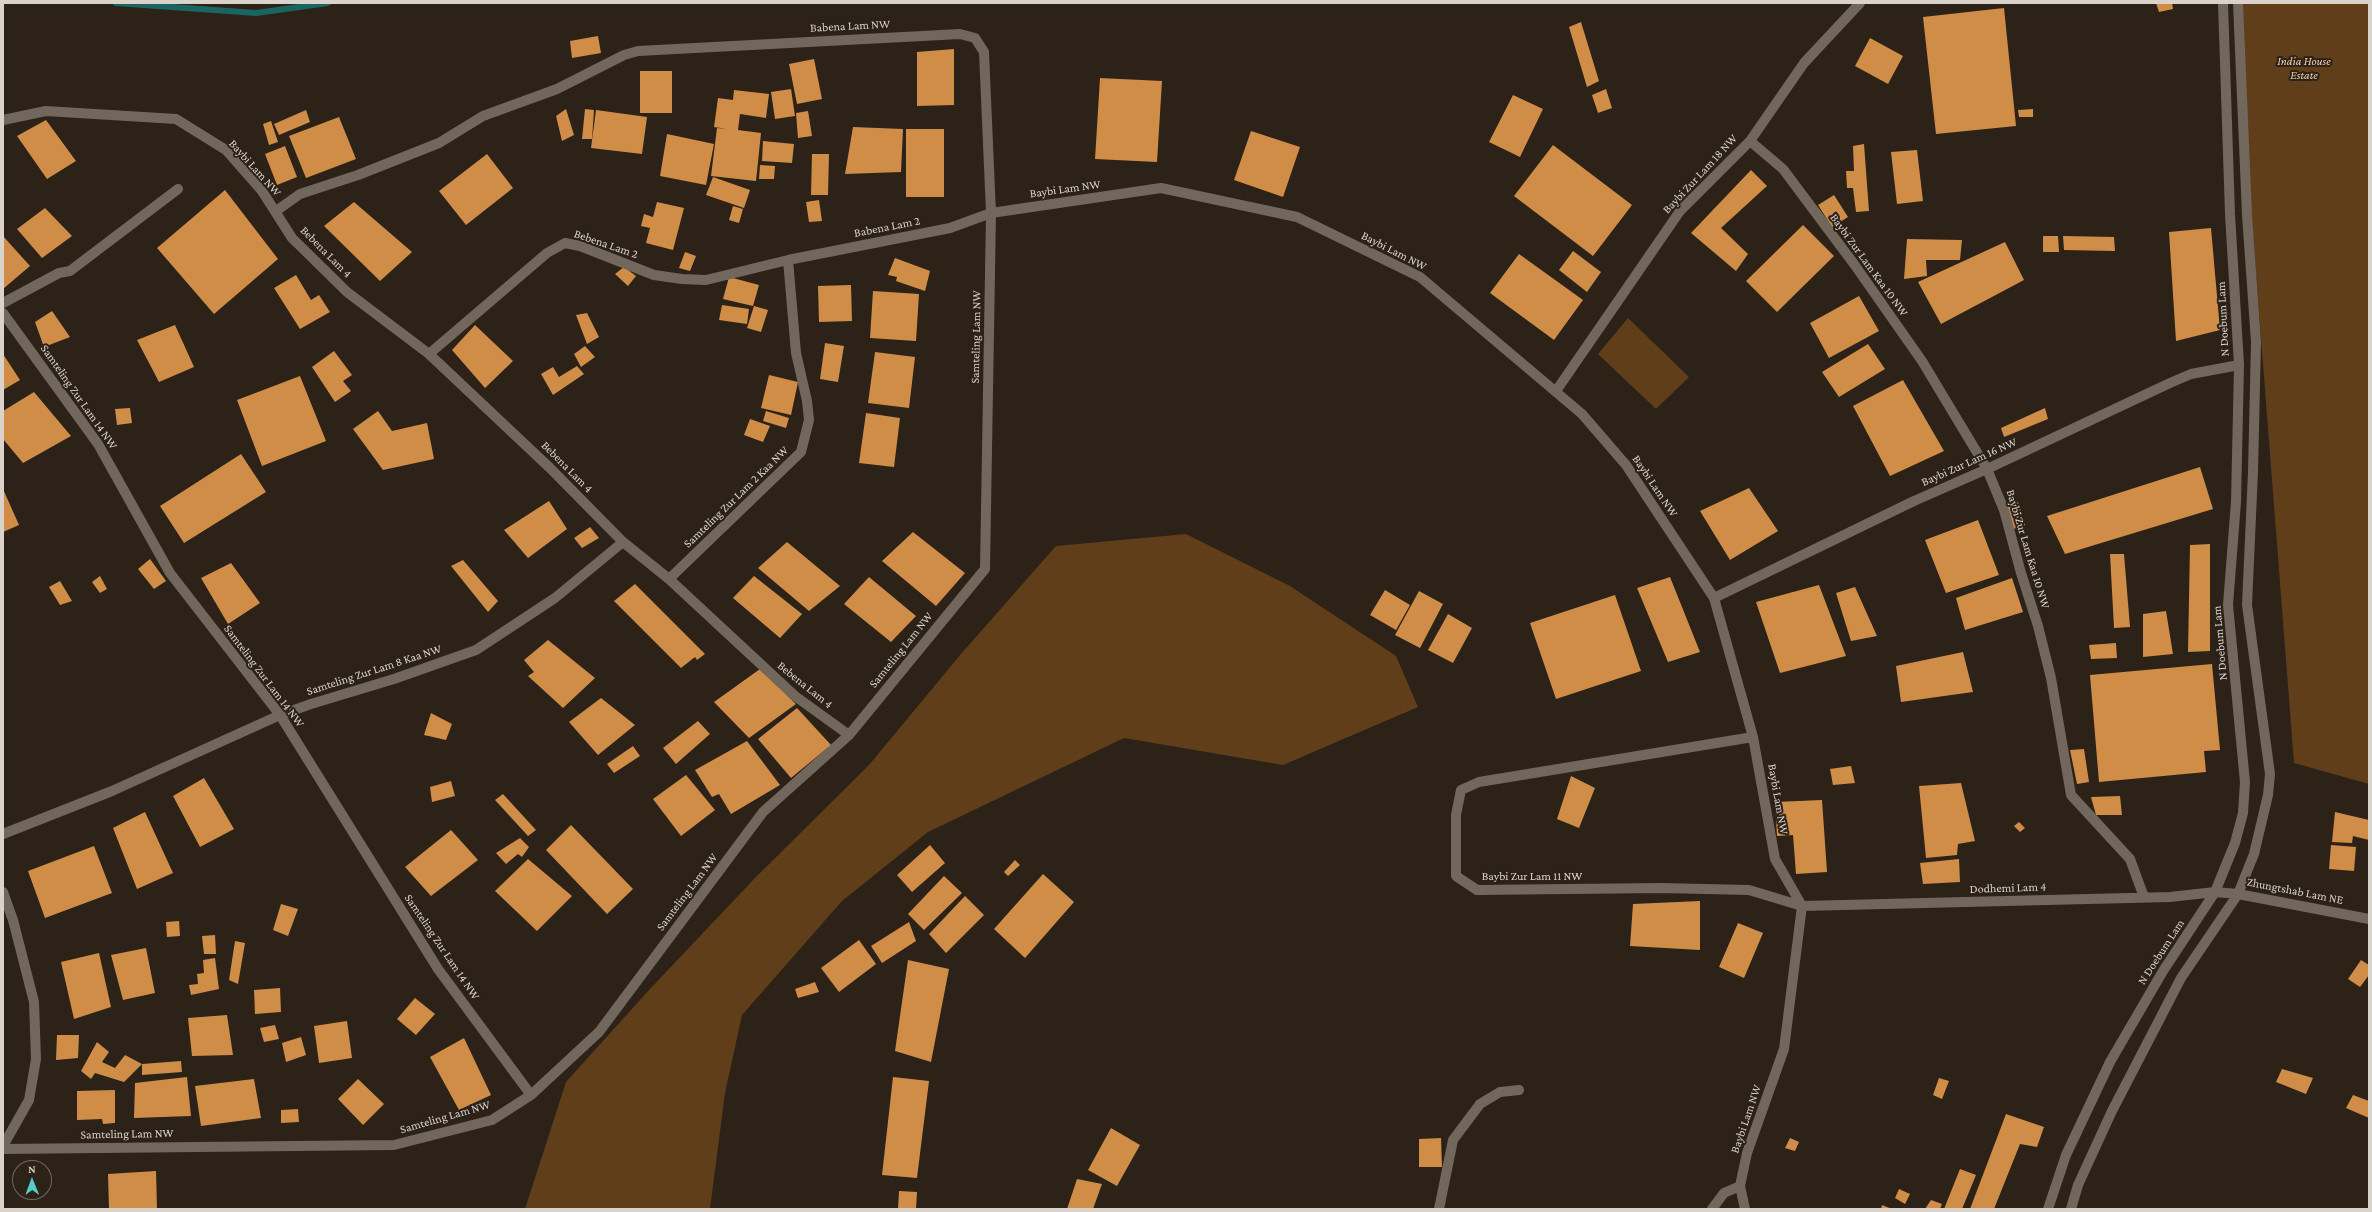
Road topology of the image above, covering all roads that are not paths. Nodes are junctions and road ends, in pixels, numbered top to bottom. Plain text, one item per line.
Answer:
1 (1860, 3) edge
2 (2223, 3) edge
3 (2238, 3) edge
4 (541, 94) joint
5 (3, 120) edge
6 (1750, 141) junction
7 (178, 189) dead end
8 (276, 211) junction
9 (991, 213) junction
10 (788, 260) junction
11 (3, 303) edge
12 (3, 313) edge
13 (429, 354) junction
14 (2239, 365) junction
15 (1556, 391) junction
16 (1987, 469) junction
17 (623, 542) junction
18 (668, 579) junction
19 (1714, 598) junction
20 (280, 715) junction
21 (849, 735) junction
22 (1754, 737) junction
23 (3, 834) edge
24 (3, 892) edge
25 (2215, 892) junction
26 (2238, 894) junction
27 (2144, 897) junction
28 (1802, 906) junction
29 (2369, 919) edge
30 (1519, 1090) dead end
31 (531, 1096) junction
32 (3, 1147) edge
33 (1740, 1186) junction
34 (1439, 1209) edge
35 (1712, 1209) edge
36 (1745, 1209) edge
37 (2048, 1209) edge
38 (2071, 1209) edge

1 - 6 street, Baybi Zur Lam 18 NW
2 - 14 street, N Doebum Lam
3 - 26 street
4 - 8 street, Baybi Lam NW
4 - 9 street, Babena Lam NW
5 - 8 street, Baybi Lam NW
6 - 15 street, Baybi Zur Lam 18 NW
6 - 16 street, Baybi Zur Lam Kaa 10 NW
7 - 11 street
8 - 13 street, Bebena Lam 4
9 - 10 street, Babena Lam 2
9 - 15 street, Baybi Lam NW
9 - 21 street, Samteling Lam NW
10 - 13 street, Bebena Lam 2
10 - 18 street, Samteling Zur Lam 2 Kaa NW
12 - 20 street, Samteling Zur Lam 14 NW
13 - 17 street, Bebena Lam 4
14 - 16 street, Baybi Zur Lam 16 NW
14 - 25 street, N Doebum Lam
15 - 19 street, Baybi Lam NW
16 - 19 street, Baybi Zur Lam 16 NW
16 - 27 street, Baybi Zur Lam Kaa 10 NW
17 - 18 street, Bebena Lam 4
17 - 20 street, Samteling Zur Lam 8 Kaa NW
18 - 21 street, Bebena Lam 4
19 - 22 street, Baybi Lam NW
20 - 23 street, Samteling Zur Lam 8 Kaa NW
20 - 31 street, Samteling Zur Lam 14 NW
21 - 31 street, Samteling Lam NW
22 - 28 street, Baybi Lam NW
22 - 28 street, Baybi Zur Lam 11 NW
24 - 32 street
25 - 26 street, Zhungtshab Lam NE
25 - 27 street, Dodhemi Lam 4
25 - 37 street, N Doebum Lam
26 - 29 street, Zhungtshab Lam NE
26 - 38 street
27 - 28 street, Dodhemi Lam 4
28 - 33 street, Baybi Lam NW
30 - 34 street
31 - 32 street, Samteling Lam NW
33 - 35 street
33 - 36 street, Baybi Lam NW

